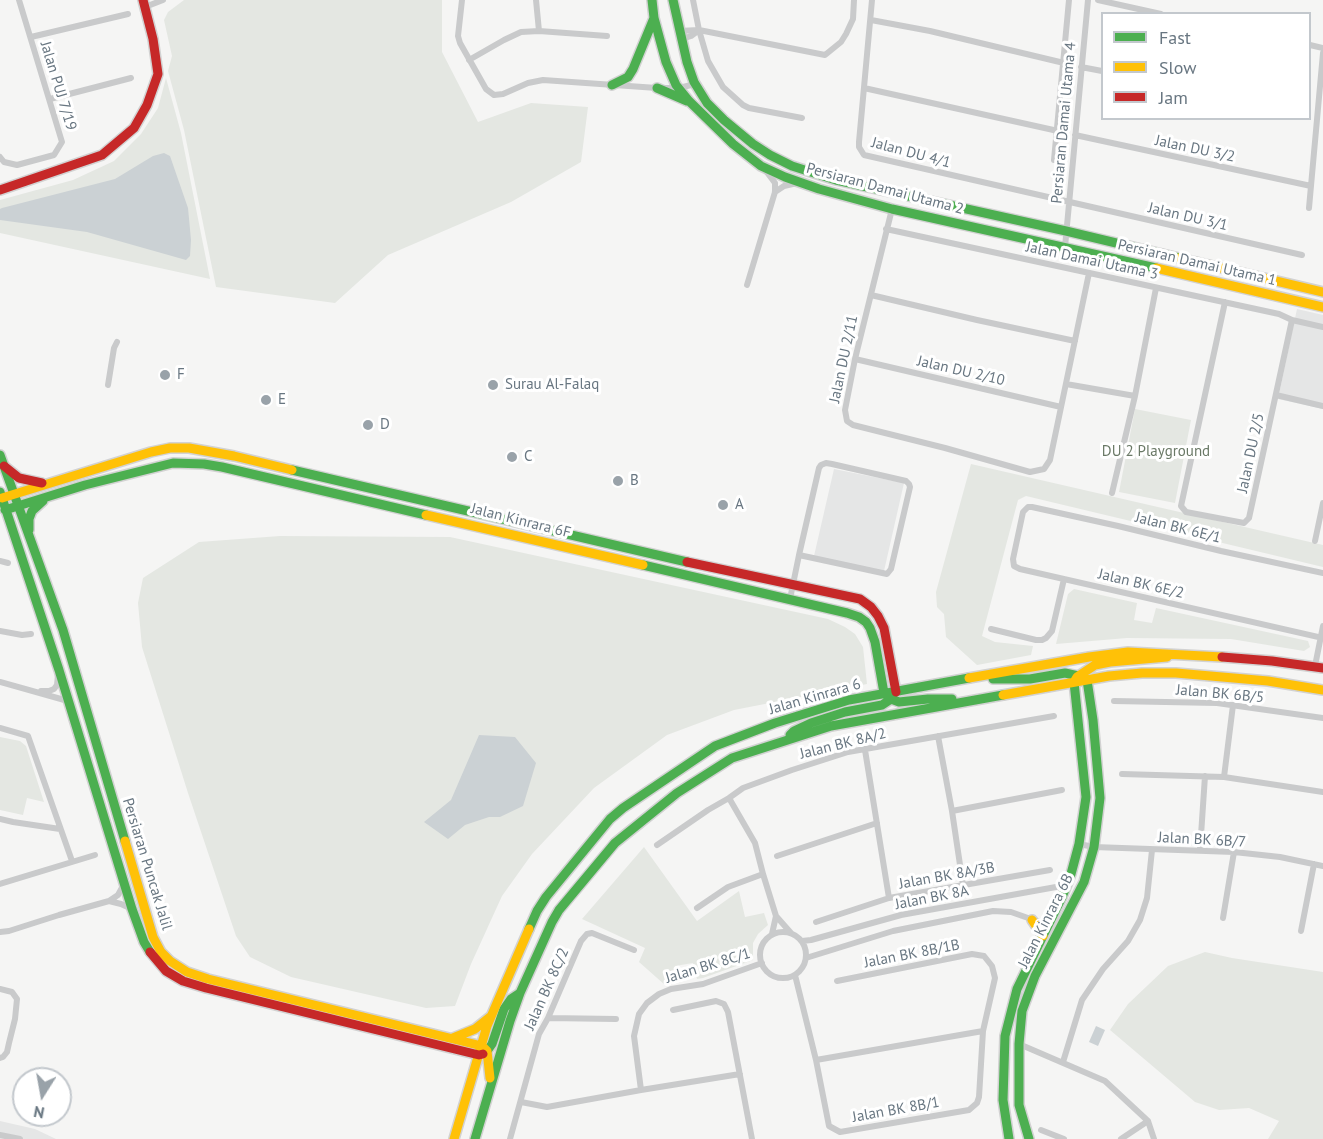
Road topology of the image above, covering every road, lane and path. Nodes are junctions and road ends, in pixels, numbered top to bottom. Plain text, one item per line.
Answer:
1 (19, 0) edge
2 (161, 0) edge
3 (462, 0) edge
4 (536, 0) edge
5 (652, 0) edge
6 (673, 0) edge
7 (693, 0) edge
8 (855, 0) edge
9 (872, 0) edge
10 (1069, 0) edge
11 (1088, 0) edge
12 (1098, 0) edge
13 (144, 3) edge
14 (1152, 12) edge
15 (128, 14) dead end
16 (654, 18) junction
17 (871, 20) junction
18 (699, 30) junction
19 (539, 31) junction
20 (680, 35) junction
21 (607, 36) dead end
22 (31, 37) junction
23 (1323, 51) edge
24 (469, 60) junction
25 (1064, 63) junction
26 (1081, 67) junction
27 (1101, 71) edge
28 (131, 78) dead end
29 (694, 84) junction
30 (612, 85) junction
31 (657, 88) junction
32 (679, 88) junction
33 (864, 88) junction
34 (50, 99) junction
35 (690, 101) junction
36 (802, 118) dead end
37 (1313, 118) edge
38 (1058, 131) junction
39 (1075, 135) junction
40 (0, 157) edge
41 (1054, 160) dead end
42 (761, 166) junction
43 (801, 183) junction
44 (1311, 186) junction
45 (0, 190) edge
46 (775, 192) junction
47 (1068, 202) junction
48 (1309, 208) dead end
49 (892, 209) junction
50 (886, 229) junction
51 (1066, 231) junction
52 (1065, 248) junction
53 (1302, 255) dead end
54 (1089, 273) junction
55 (747, 285) dead end
56 (1156, 288) junction
57 (1323, 292) edge
58 (871, 295) junction
59 (1225, 302) junction
60 (1323, 307) edge
61 (1292, 320) junction
62 (1323, 327) edge
63 (1075, 341) junction
64 (117, 342) dead end
65 (855, 359) junction
66 (1066, 384) junction
67 (108, 385) dead end
68 (1276, 395) junction
69 (1135, 396) junction
70 (1323, 406) edge
71 (1061, 407) junction
72 (1, 460) edge
73 (302, 471) junction
74 (48, 483) junction
75 (299, 486) junction
76 (1112, 493) dead end
77 (13, 494) junction
78 (1, 495) edge
79 (50, 496) junction
80 (431, 501) junction
81 (1323, 503) edge
82 (18, 507) junction
83 (1028, 507) joint
84 (5, 510) junction
85 (427, 514) junction
86 (29, 534) junction
87 (1315, 541) dead end
88 (610, 544) junction
89 (799, 555) junction
90 (608, 558) junction
91 (1323, 573) edge
92 (1064, 579) junction
93 (793, 584) junction
94 (790, 599) junction
95 (1323, 626) edge
96 (991, 629) dead end
97 (0, 631) edge
98 (31, 634) dead end
99 (1322, 638) edge
100 (1186, 654) junction
101 (1319, 667) edge
102 (891, 669) junction
103 (59, 670) junction
104 (879, 670) junction
105 (1109, 676) junction
106 (973, 679) junction
107 (1080, 679) junction
108 (0, 682) edge
109 (79, 685) junction
110 (1055, 685) junction
111 (23, 688) junction
112 (912, 689) junction
113 (1323, 690) edge
114 (890, 695) junction
115 (1090, 697) junction
116 (861, 698) junction
117 (975, 699) junction
118 (68, 701) junction
119 (1077, 701) junction
120 (1114, 701) dead end
121 (1233, 705) junction
122 (1054, 716) dead end
123 (1323, 718) edge
124 (0, 728) edge
125 (938, 736) junction
126 (787, 739) junction
127 (865, 750) junction
128 (1122, 774) dead end
129 (1205, 776) junction
130 (1224, 777) junction
131 (1062, 790) dead end
132 (1323, 792) edge
133 (729, 798) junction
134 (952, 811) junction
135 (0, 819) edge
136 (877, 823) junction
137 (60, 829) junction
138 (657, 844) dead end
139 (1079, 844) junction
140 (1094, 847) junction
141 (1152, 850) junction
142 (1200, 850) junction
143 (1234, 852) junction
144 (95, 855) dead end
145 (777, 856) dead end
146 (72, 861) junction
147 (1314, 864) junction
148 (1323, 866) edge
149 (1050, 870) dead end
150 (763, 874) junction
151 (124, 882) junction
152 (0, 885) edge
153 (963, 885) junction
154 (1067, 885) junction
155 (889, 898) junction
156 (109, 902) junction
157 (697, 908) dead end
158 (132, 909) junction
159 (776, 916) junction
160 (1223, 918) dead end
161 (1032, 920) junction
162 (816, 922) dead end
163 (1064, 922) junction
164 (1048, 925) junction
165 (1301, 931) dead end
166 (0, 932) edge
167 (791, 933) junction
168 (772, 934) junction
169 (1043, 936) junction
170 (802, 941) junction
171 (634, 950) dead end
172 (806, 958) junction
173 (762, 963) junction
174 (795, 975) junction
175 (837, 981) dead end
176 (3, 989) edge
177 (520, 993) junction
178 (673, 1010) dead end
179 (492, 1015) junction
180 (548, 1018) junction
181 (616, 1019) dead end
182 (983, 1031) junction
183 (453, 1038) junction
184 (1019, 1044) junction
185 (461, 1050) junction
186 (483, 1051) junction
187 (0, 1058) edge
188 (816, 1060) junction
189 (1063, 1062) junction
190 (475, 1071) junction
191 (740, 1074) junction
192 (490, 1084) junction
193 (641, 1090) junction
194 (521, 1102) junction
195 (1148, 1121) junction
196 (1041, 1130) dead end
197 (0, 1135) edge
198 (20, 1139) edge
199 (454, 1139) edge
200 (475, 1139) edge
201 (510, 1139) edge
202 (752, 1139) edge
203 (1009, 1139) edge
204 (1029, 1139) edge
205 (1064, 1139) edge
206 (1121, 1139) edge
207 (1154, 1139) edge

1 - 22 street, Jalan PUJ 7/19
2 - 13 street
3 - 24 street
4 - 19 street
5 - 16 main road, Persiaran Damai Utama 2
6 - 20 main road, Persiaran Damai Utama 2
7 - 18 street
8 - 18 street
9 - 17 street, Jalan DU 4/1
10 - 25 street
11 - 26 street, Persiaran Damai Utama 4
12 - 14 street
13 - 45 main road
15 - 22 street
16 - 30 main road
16 - 32 main road, Persiaran Damai Utama 2
17 - 25 street
17 - 33 street, Jalan DU 4/1
18 - 20 street
18 - 36 street
19 - 21 street
19 - 24 street
20 - 29 main road, Persiaran Damai Utama 2
22 - 34 street, Jalan PUJ 7/19
23 - 37 street
24 - 30 street
25 - 38 street
26 - 27 street
26 - 39 street, Persiaran Damai Utama 4
28 - 34 street
29 - 32 street
29 - 51 main road, Persiaran Damai Utama 2
30 - 31 street
31 - 32 street
31 - 35 main road
32 - 35 main road, Persiaran Damai Utama 2
33 - 38 street
33 - 47 street, Jalan DU 4/1
34 - 40 street, Jalan PUJ 7/19
35 - 42 main road, Persiaran Damai Utama 2
37 - 44 street
38 - 41 street
39 - 44 street, Jalan DU 3/2
39 - 47 street, Persiaran Damai Utama 4
42 - 43 main road, Persiaran Damai Utama 2
42 - 46 street
43 - 46 street
43 - 49 main road, Persiaran Damai Utama 2
44 - 48 street
46 - 55 street
47 - 51 street, Persiaran Damai Utama 4
47 - 53 street, Jalan DU 3/1
49 - 50 street, Jalan DU 2/11
49 - 52 main road, Persiaran Damai Utama 2
50 - 54 street, Jalan Damai Utama 3
50 - 58 street, Jalan DU 2/11
51 - 52 street, Persiaran Damai Utama 4
51 - 57 main road, Persiaran Damai Utama 1
52 - 60 main road, Persiaran Damai Utama 1
54 - 56 street, Jalan Damai Utama 3
54 - 63 street
56 - 59 street, Jalan Damai Utama 3
56 - 69 street
58 - 63 street
58 - 65 street, Jalan DU 2/11
59 - 61 street, Jalan Damai Utama 3
59 - 68 street, Jalan DU 2/5
61 - 62 street, Jalan Damai Utama 3
61 - 68 street, Jalan DU 2/5
63 - 66 street
64 - 67 street
65 - 71 street, Jalan DU 2/10
65 - 71 street, Jalan DU 2/11
66 - 69 street
66 - 71 street
68 - 70 street
69 - 76 street
72 - 74 main road
72 - 77 main road, Persiaran Puncak Jalil
73 - 74 main road, Jalan Kinrara 6F
73 - 75 main road
73 - 80 main road, Jalan Kinrara 6F
74 - 77 main road, Jalan Kinrara 6F
75 - 79 main road, Jalan Kinrara 6F
75 - 85 main road, Jalan Kinrara 6F
77 - 78 main road, Jalan Kinrara 6F
77 - 82 main road, Persiaran Puncak Jalil
78 - 84 main road, Persiaran Puncak Jalil
79 - 82 main road, Jalan Kinrara 6F
79 - 86 main road
80 - 85 street
80 - 88 main road, Jalan Kinrara 6F
81 - 87 street
82 - 84 main road, Jalan Kinrara 6F
82 - 86 main road, Persiaran Puncak Jalil
83 - 91 street, Jalan BK 6E/1
83 - 92 street, Jalan BK 6E/2
84 - 103 main road, Persiaran Puncak Jalil
85 - 90 main road, Jalan Kinrara 6F
86 - 109 main road, Persiaran Puncak Jalil
88 - 90 main road
88 - 93 main road, Jalan Kinrara 6F
89 - 89 street
89 - 93 street
90 - 94 main road, Jalan Kinrara 6F
92 - 96 street
92 - 99 street, Jalan BK 6E/2
93 - 94 street
93 - 102 main road, Jalan Kinrara 6F
94 - 104 main road, Jalan Kinrara 6F
95 - 99 street
97 - 98 street
99 - 101 street
100 - 101 main road, Jalan Kinrara 6
100 - 106 main road, Jalan Kinrara 6
100 - 107 main road
102 - 112 main road
102 - 114 main road, Jalan Kinrara 6F
103 - 111 street
103 - 118 main road, Persiaran Puncak Jalil
104 - 114 main road, Jalan Kinrara 6F
104 - 116 main road
105 - 107 main road
105 - 113 main road
105 - 115 main road
106 - 107 main road
106 - 112 main road, Jalan Kinrara 6
107 - 110 main road
107 - 115 main road, Jalan Kinrara 6B
107 - 119 main road, Jalan Kinrara 6B
108 - 111 street
109 - 118 main road
109 - 183 main road, Persiaran Puncak Jalil
110 - 117 main road
110 - 119 main road
111 - 118 street
112 - 114 main road, Jalan Kinrara 6
114 - 116 main road, Jalan Kinrara 6
114 - 117 main road
114 - 126 main road
115 - 140 main road, Jalan Kinrara 6B
116 - 179 main road, Jalan Kinrara 6
117 - 126 main road
118 - 151 main road, Persiaran Puncak Jalil
119 - 139 main road, Jalan Kinrara 6B
120 - 121 street, Jalan BK 6B/5
121 - 123 street, Jalan BK 6B/5
121 - 130 street
122 - 125 street, Jalan BK 8A/2
124 - 137 street
125 - 127 street, Jalan BK 8A/2
125 - 134 street
126 - 177 main road
127 - 133 street, Jalan BK 8A/2
127 - 136 street
128 - 129 street
129 - 130 street
129 - 142 street
130 - 132 street
131 - 134 street
133 - 138 street, Jalan BK 8A/2
133 - 150 street
134 - 153 street
135 - 137 street
136 - 145 street
136 - 155 street
137 - 146 street
139 - 140 street, Jalan BK 6B/7
139 - 154 main road, Jalan Kinrara 6B
140 - 141 street, Jalan BK 6B/7
140 - 163 main road, Jalan Kinrara 6B
141 - 142 street, Jalan BK 6B/7
141 - 189 street
142 - 143 street, Jalan BK 6B/7
143 - 147 street, Jalan BK 6B/7
143 - 160 street
144 - 146 street
146 - 152 street
147 - 148 street, Jalan BK 6B/7
147 - 165 street
149 - 153 street, Jalan BK 8A/3B
150 - 157 street
150 - 159 street
151 - 156 street
151 - 158 main road, Persiaran Puncak Jalil
153 - 155 street, Jalan BK 8A/3B
154 - 164 main road, Jalan Kinrara 6B
154 - 170 street, Jalan BK 8A
155 - 162 street, Jalan BK 8A/3B
156 - 158 street
156 - 166 street
158 - 185 main road, Persiaran Puncak Jalil
159 - 167 street
159 - 168 street, Jalan BK 8C/1
161 - 164 street, Jalan BK 8A
161 - 169 main road
161 - 172 street, Jalan BK 8A
163 - 164 main road
163 - 184 main road, Jalan Kinrara 6B
164 - 169 main road, Jalan Kinrara 6B
167 - 168 street
167 - 170 street
168 - 173 street, Jalan BK 8C/1
169 - 203 main road, Jalan Kinrara 6B
170 - 172 street
171 - 180 street, Jalan BK 8C/2
172 - 174 street
173 - 174 street, Jalan BK 8C/1
173 - 193 street, Jalan BK 8C/1
174 - 188 street, Jalan BK 8B/1
175 - 182 street, Jalan BK 8B/1B
176 - 187 street
177 - 186 main road
177 - 192 main road
178 - 191 street
179 - 183 main road
179 - 186 main road, Jalan Kinrara 6
180 - 181 street
180 - 194 street, Jalan BK 8C/2
182 - 188 street
182 - 188 street, Jalan BK 8B/1
183 - 186 main road, Persiaran Puncak Jalil
184 - 189 street
184 - 204 main road, Jalan Kinrara 6B
185 - 186 main road, Persiaran Puncak Jalil
185 - 190 main road
186 - 190 main road
186 - 192 main road
189 - 195 street
190 - 199 main road
191 - 193 street
191 - 202 street
192 - 200 main road
193 - 194 street
194 - 201 street, Jalan BK 8C/2
195 - 206 street
195 - 207 street
196 - 205 street
197 - 198 street

